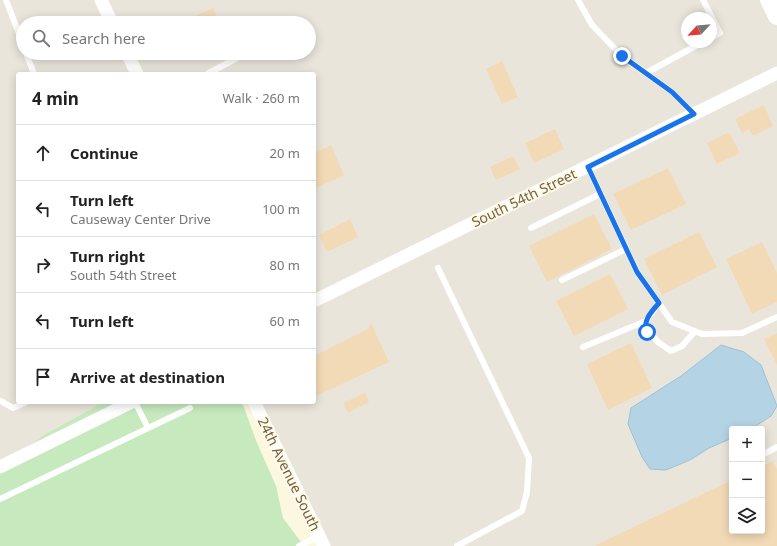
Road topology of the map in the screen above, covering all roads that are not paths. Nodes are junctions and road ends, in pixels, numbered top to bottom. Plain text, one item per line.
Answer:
1 (6, 0) edge
2 (101, 0) edge
3 (578, 0) edge
4 (703, 0) edge
5 (770, 0) edge
6 (709, 12) edge
7 (109, 16) edge
8 (777, 16) edge
9 (16, 26) edge
10 (692, 48) edge
11 (29, 60) edge
12 (130, 60) edge
13 (233, 60) edge
14 (33, 72) edge
15 (136, 72) edge
16 (211, 72) edge
17 (646, 73) junction
18 (777, 73) edge
19 (694, 114) junction
20 (588, 167) junction
21 (600, 194) junction
22 (531, 228) dead end
23 (626, 249) junction
24 (438, 268) dead end
25 (562, 280) dead end
26 (316, 300) edge
27 (659, 303) junction
28 (777, 317) edge
29 (646, 321) junction
30 (695, 331) junction
31 (583, 347) dead end
32 (1, 401) edge
33 (22, 404) edge
34 (128, 404) edge
35 (136, 404) edge
36 (255, 404) edge
37 (190, 408) dead end
38 (148, 428) junction
39 (777, 447) edge
40 (765, 453) edge
41 (0, 467) edge
42 (0, 499) edge
43 (322, 541) edge
44 (298, 546) edge
45 (457, 546) edge

1 - 9 lane
2 - 7 street
3 - 17 lane
4 - 6 lane
5 - 8 main road
10 - 17 lane
11 - 14 lane
12 - 15 street
13 - 16 lane
17 - 19 lane
18 - 19 street, South 54th Street
19 - 20 street, South 54th Street
20 - 21 lane
20 - 26 street, South 54th Street
21 - 22 lane
21 - 23 lane
23 - 25 lane
23 - 27 lane
24 - 45 lane
27 - 29 lane
27 - 30 lane
28 - 30 lane
29 - 30 lane
29 - 31 lane
32 - 33 lane
34 - 41 street
35 - 38 lane
36 - 43 street, 24th Avenue South
37 - 38 lane
38 - 42 lane
39 - 40 lane
43 - 44 lane

